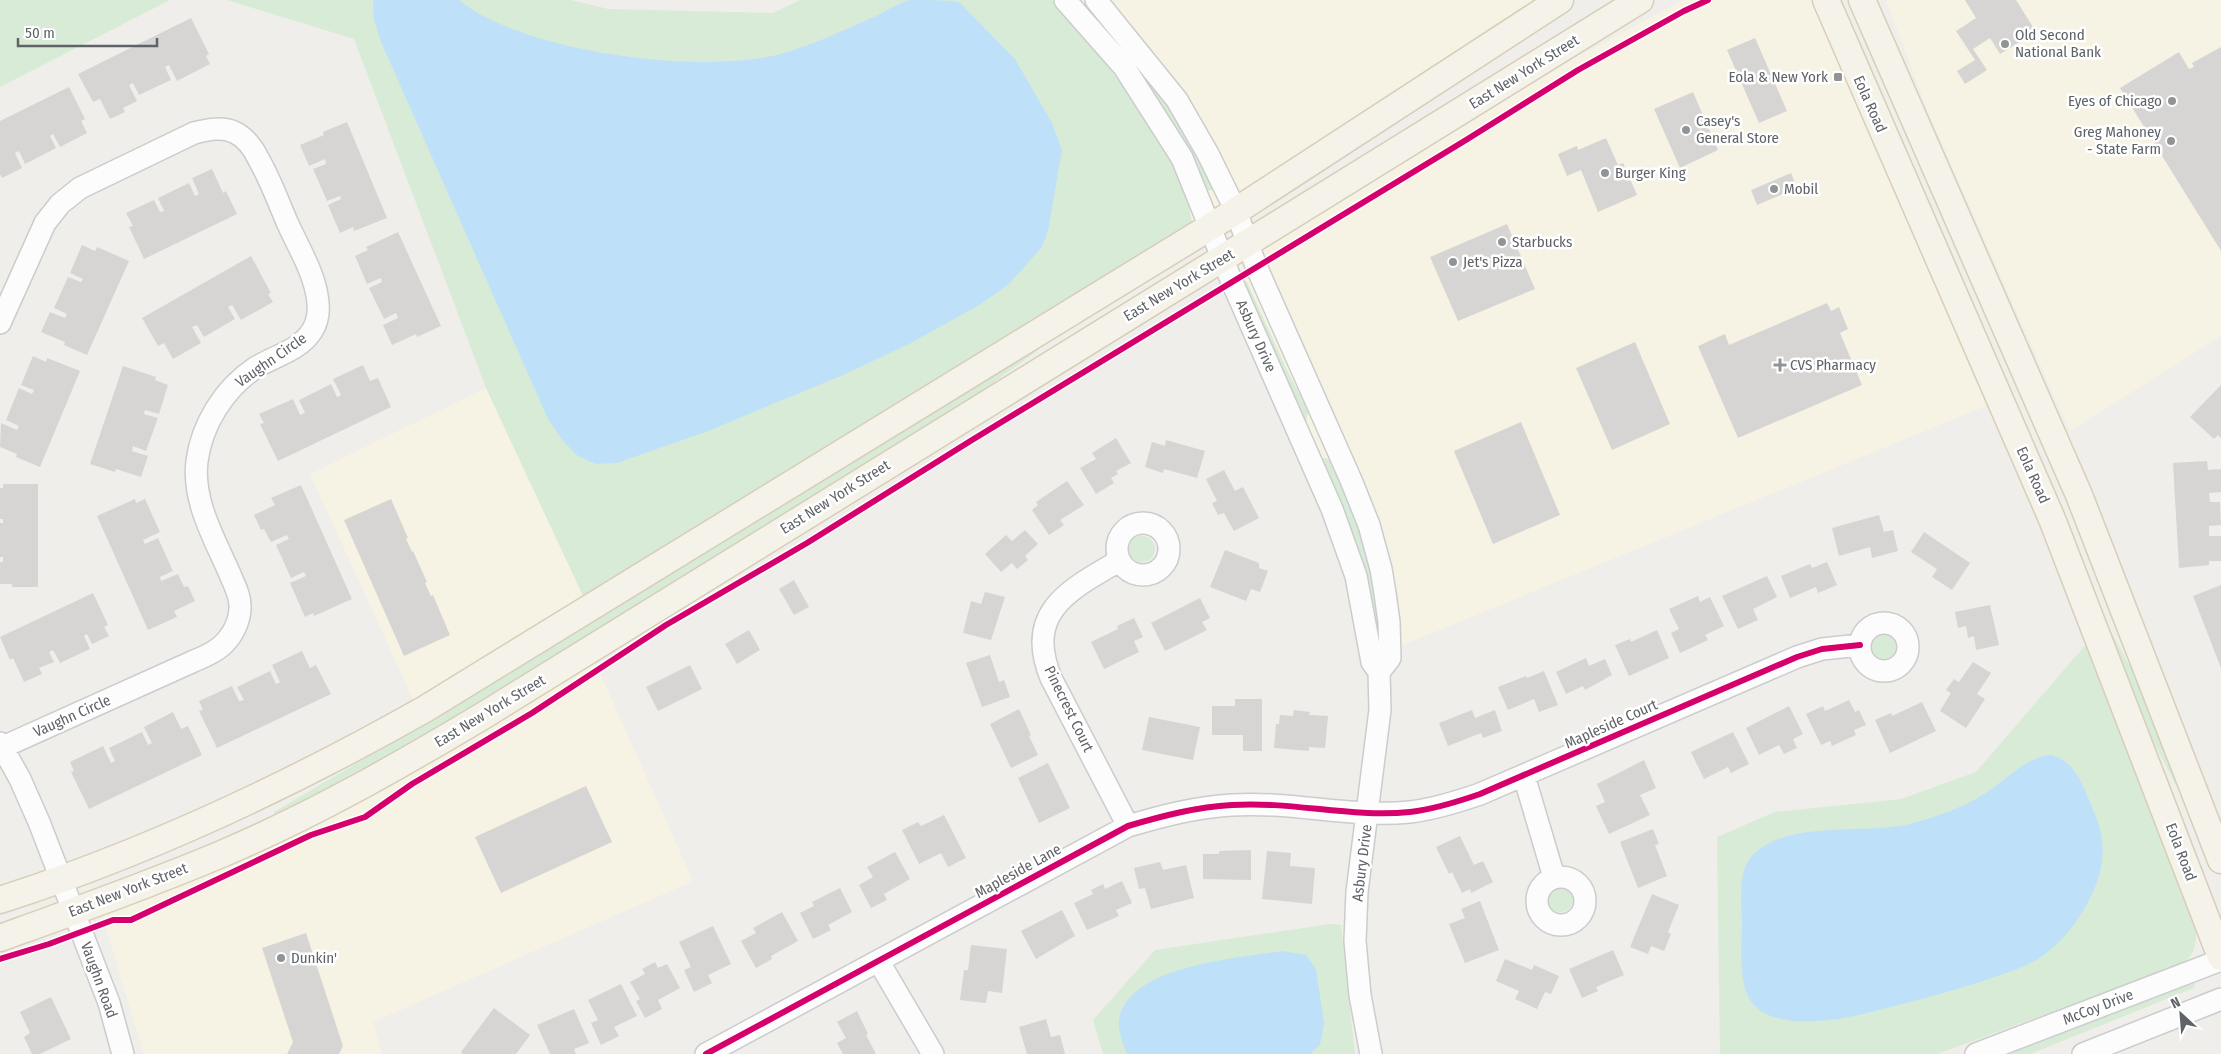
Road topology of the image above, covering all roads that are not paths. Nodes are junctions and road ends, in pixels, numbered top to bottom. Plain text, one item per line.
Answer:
1 (1065, 0) edge
2 (1096, 0) edge
3 (1560, 0) edge
4 (1640, 0) edge
5 (1826, 0) edge
6 (1862, 0) edge
7 (1236, 211) junction
8 (1209, 228) junction
9 (1248, 244) junction
10 (1222, 258) junction
11 (0, 323) edge
12 (1119, 561) dead end
13 (1860, 645) dead end
14 (1379, 672) junction
15 (1, 745) edge
16 (1524, 776) junction
17 (1368, 812) junction
18 (1128, 826) junction
19 (2221, 860) edge
20 (1554, 877) dead end
21 (60, 879) junction
22 (0, 900) edge
23 (73, 912) junction
24 (0, 938) edge
25 (2221, 959) edge
26 (879, 962) junction
27 (2221, 999) edge
28 (122, 1054) edge
29 (706, 1054) edge
30 (933, 1054) edge
31 (1371, 1054) edge
32 (1976, 1054) edge
33 (2083, 1054) edge

1 - 8 street, Asbury Drive
2 - 7 street, Asbury Drive
3 - 7 main road
4 - 9 main road, East New York Street
5 - 25 main road, Eola Road
6 - 19 main road
7 - 8 main road
7 - 9 street, Asbury Drive
8 - 10 street, Asbury Drive
8 - 21 main road
9 - 10 main road, East New York Street
9 - 14 street, Asbury Drive
10 - 14 street, Asbury Drive
10 - 23 main road, East New York Street
11 - 15 street, Vaughn Circle
12 - 18 street, Pinecrest Court
13 - 16 street, Mapleside Court
14 - 17 street, Asbury Drive
15 - 21 street, Vaughn Circle
16 - 17 street, Mapleside Court
16 - 20 street
17 - 18 street, Mapleside Lane
17 - 31 street, Asbury Drive
18 - 26 street, Mapleside Lane
21 - 22 main road
21 - 23 street, Vaughn Road
23 - 24 main road, East New York Street
23 - 28 street, Vaughn Road
25 - 32 street, McCoy Drive
26 - 29 street, Mapleside Lane
26 - 30 street
27 - 33 street

